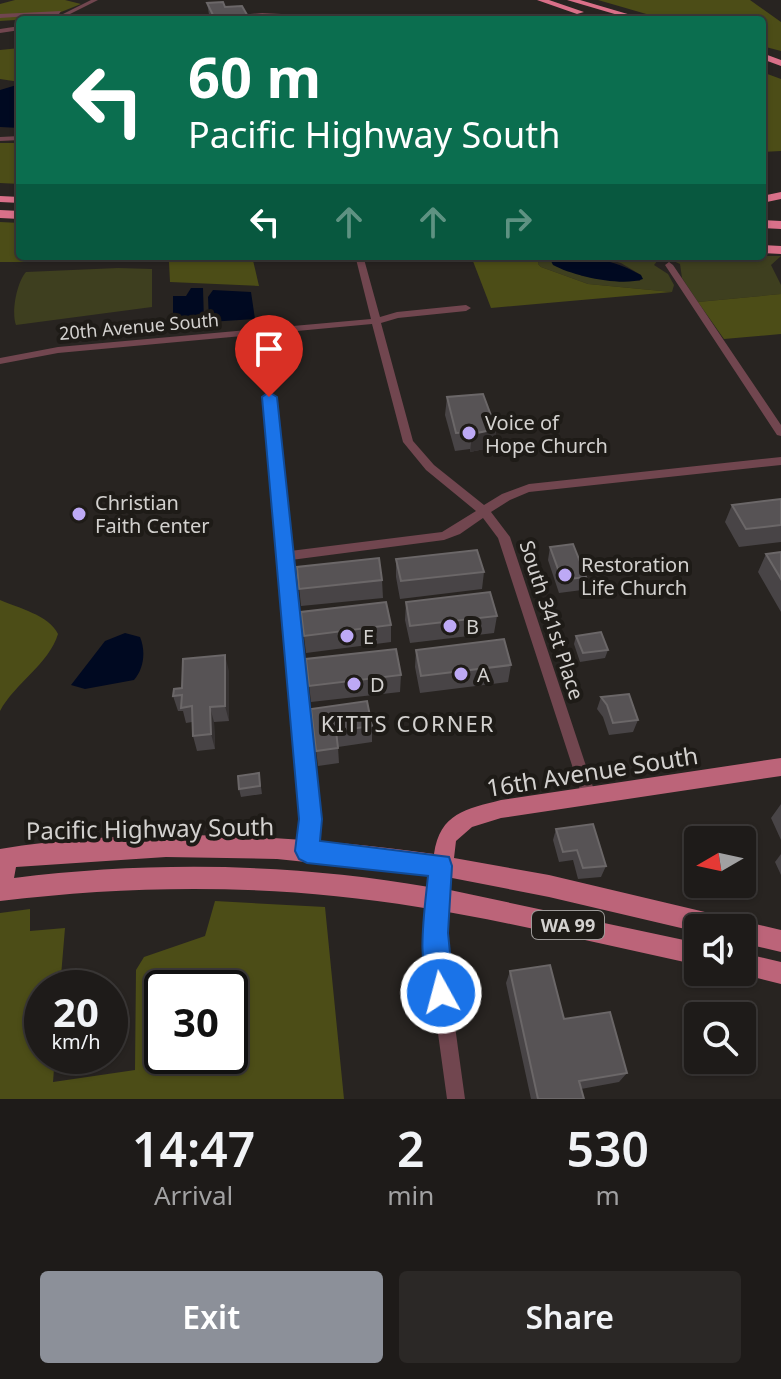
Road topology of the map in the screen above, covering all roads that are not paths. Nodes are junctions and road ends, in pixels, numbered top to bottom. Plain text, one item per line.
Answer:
1 (95, 0) edge
2 (541, 0) edge
3 (561, 0) edge
4 (571, 0) edge
5 (585, 0) edge
6 (59, 12) dead end
7 (0, 16) edge
8 (67, 16) edge
9 (246, 16) edge
10 (285, 16) edge
11 (595, 16) edge
12 (619, 16) edge
13 (629, 16) edge
14 (640, 16) edge
15 (360, 260) edge
16 (669, 265) dead end
17 (466, 308) dead end
18 (377, 321) junction
19 (0, 361) edge
20 (269, 397) dead end
21 (781, 433) edge
22 (781, 461) edge
23 (483, 512) junction
24 (286, 556) junction
25 (781, 767) edge
26 (589, 796) junction
27 (307, 851) junction
28 (2, 864) edge
29 (440, 866) junction
30 (0, 890) edge
31 (438, 899) junction
32 (684, 918) edge
33 (756, 935) edge
34 (781, 941) edge
35 (684, 951) edge
36 (756, 967) edge
37 (781, 973) edge
38 (456, 1099) edge

1 - 8 street
2 - 11 highway
3 - 12 highway
4 - 13 highway
5 - 14 highway
6 - 7 street
9 - 10 street
15 - 18 street, South 341st Place
16 - 21 street
17 - 18 street, 20th Avenue South
18 - 19 street, 20th Avenue South
18 - 23 street, South 341st Place
20 - 24 street
22 - 23 street
23 - 24 street
23 - 26 street, South 341st Place
24 - 27 street
25 - 26 main road, 16th Avenue South
26 - 29 main road, 16th Avenue South
27 - 28 main road, Pacific Highway South / WA 99
27 - 29 main road, Pacific Highway South / WA 99
29 - 31 main road, 16th Avenue South
29 - 32 main road, Pacific Highway South / WA 99
30 - 31 main road, WA 99
31 - 35 main road, WA 99
31 - 38 street
33 - 34 main road
36 - 37 main road

